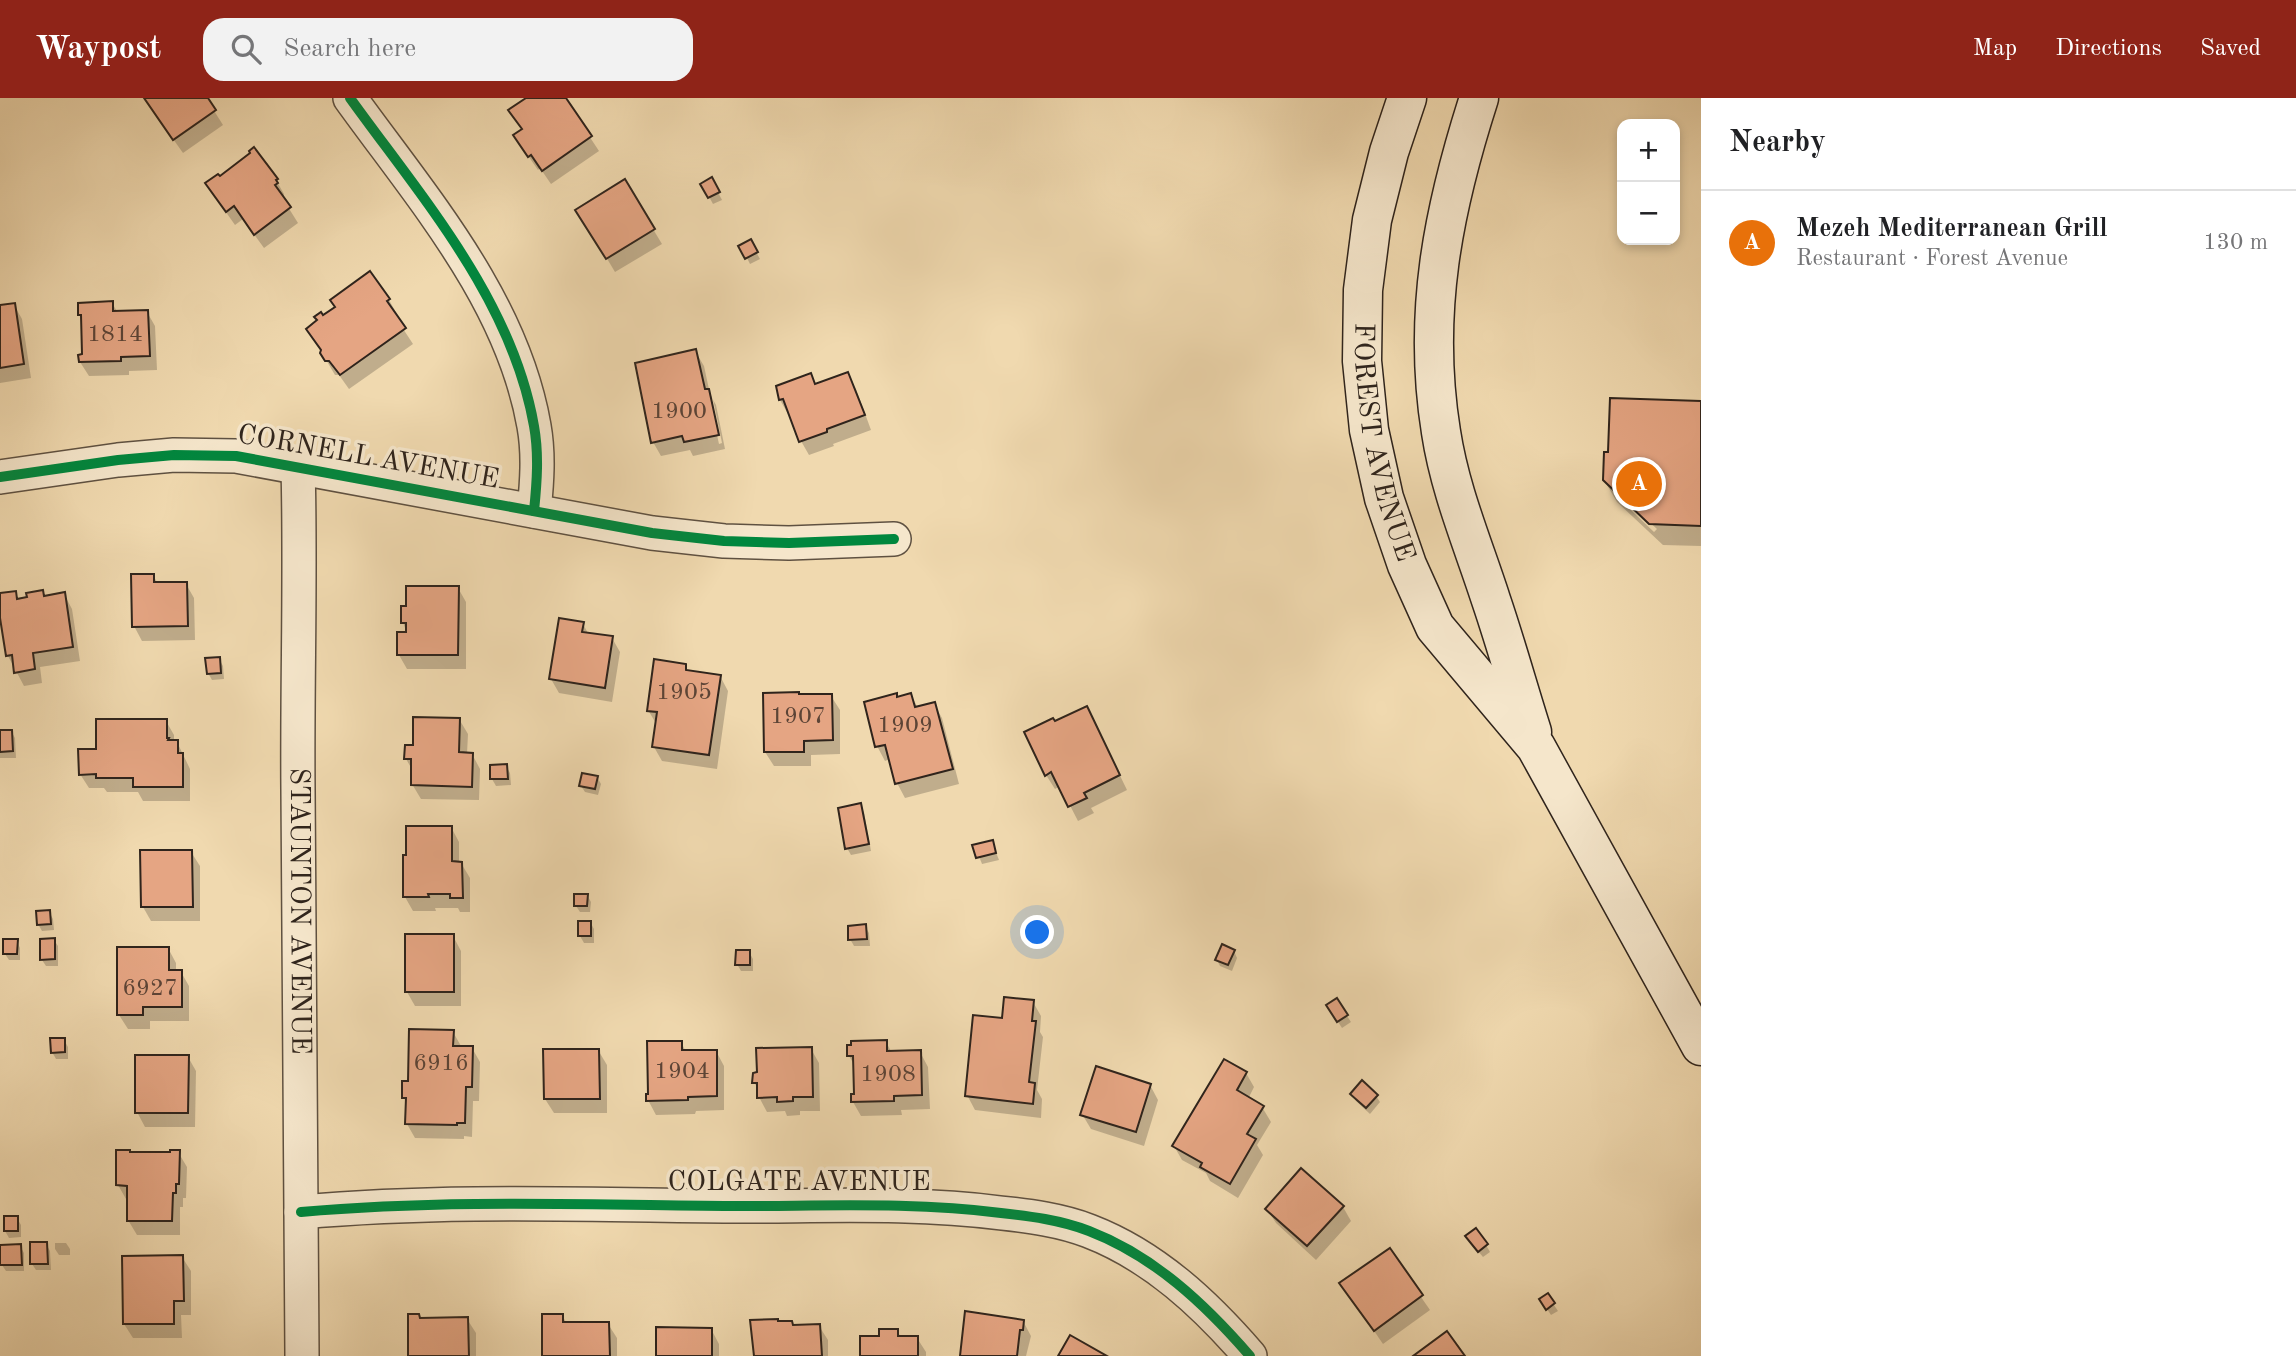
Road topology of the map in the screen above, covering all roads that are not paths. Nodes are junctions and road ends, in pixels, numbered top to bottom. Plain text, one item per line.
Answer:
1 (350, 98) edge
2 (1407, 98) edge
3 (1479, 98) edge
4 (298, 467) junction
5 (0, 477) edge
6 (534, 511) junction
7 (894, 539) dead end
8 (1536, 747) junction
9 (1701, 1046) edge
10 (301, 1212) junction
11 (302, 1356) edge
12 (1250, 1356) edge

1 - 6 street
2 - 8 main road, FOREST AVENUE
3 - 8 main road, FOREST AVENUE
4 - 5 street, CORNELL AVENUE
4 - 6 street, CORNELL AVENUE
4 - 10 street, STAUNTON AVENUE
6 - 7 street, CORNELL AVENUE
8 - 9 main road, FOREST AVENUE
10 - 11 street, STAUNTON AVENUE
10 - 12 street, COLGATE AVENUE

